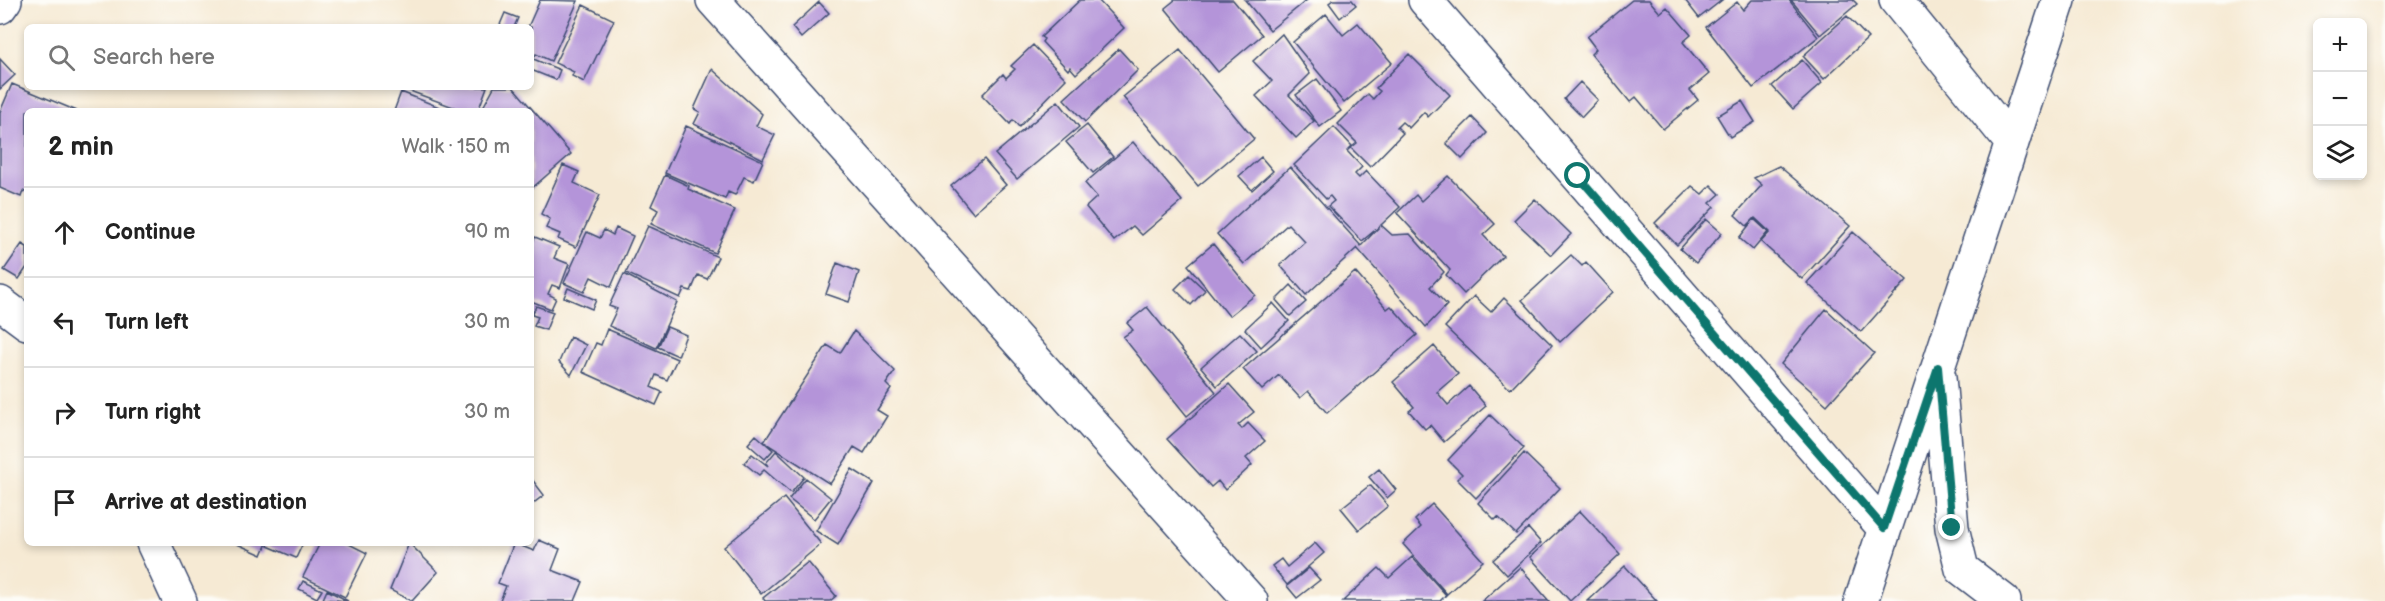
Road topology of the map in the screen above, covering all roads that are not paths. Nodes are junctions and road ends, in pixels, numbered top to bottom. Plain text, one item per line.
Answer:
1 (5, 0) edge
2 (713, 0) edge
3 (1425, 0) edge
4 (1896, 0) edge
5 (2060, 0) edge
6 (0, 7) edge
7 (2012, 143) junction
8 (0, 303) edge
9 (24, 321) edge
10 (1938, 367) junction
11 (1884, 528) junction
12 (154, 546) edge
13 (180, 601) edge
14 (1251, 601) edge
15 (1861, 601) edge
16 (2004, 601) edge

1 - 6 street
2 - 14 street
3 - 11 street
4 - 7 street
5 - 7 street
7 - 10 street
8 - 9 street
10 - 11 street
10 - 16 street
11 - 15 street
12 - 13 street

